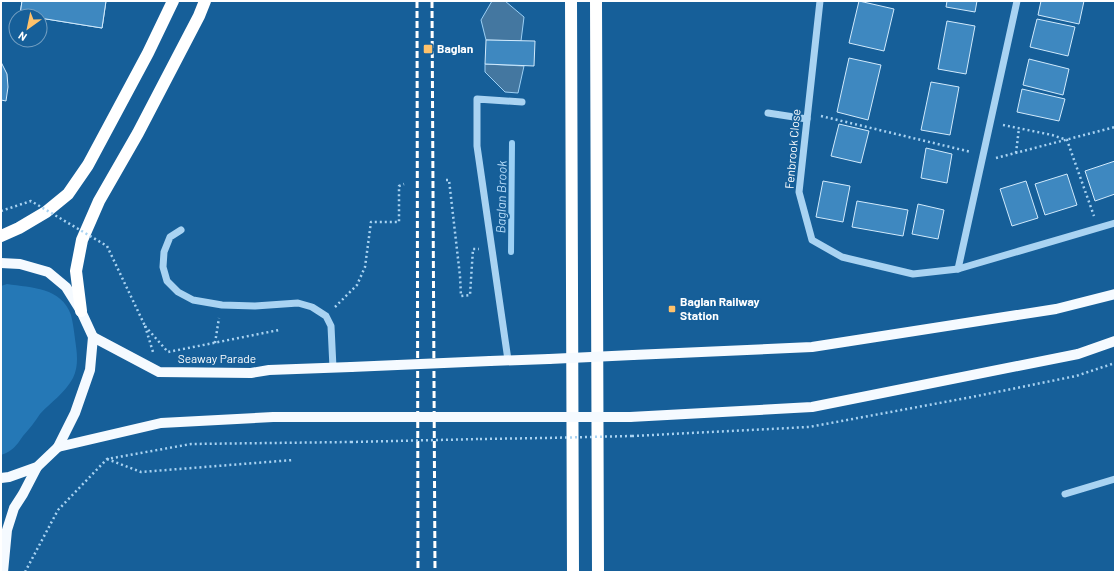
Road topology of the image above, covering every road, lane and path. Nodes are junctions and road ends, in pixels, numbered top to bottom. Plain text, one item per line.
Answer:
1 (173, 1) edge
2 (205, 1) edge
3 (571, 1) edge
4 (596, 1) edge
5 (820, 1) edge
6 (1017, 1) edge
7 (522, 102) dead end
8 (768, 113) dead end
9 (807, 116) junction
10 (990, 123) junction
11 (1115, 127) edge
12 (1019, 128) junction
13 (1067, 140) junction
14 (972, 152) dead end
15 (1016, 153) junction
16 (982, 161) junction
17 (446, 180) dead end
18 (404, 184) dead end
19 (1, 212) edge
20 (1115, 223) edge
21 (1098, 228) junction
22 (181, 230) dead end
23 (1, 236) edge
24 (480, 249) dead end
25 (1, 262) edge
26 (958, 269) junction
27 (1115, 294) edge
28 (222, 305) junction
29 (81, 311) junction
30 (326, 316) junction
31 (145, 326) junction
32 (279, 330) dead end
33 (93, 337) junction
34 (1115, 341) edge
35 (215, 343) junction
36 (508, 360) junction
37 (333, 368) junction
38 (159, 372) junction
39 (632, 436) dead end
40 (58, 447) junction
41 (106, 459) junction
42 (292, 460) dead end
43 (36, 467) junction
44 (1, 478) edge
45 (1115, 479) edge
46 (1065, 494) dead end
47 (3, 572) edge
48 (25, 572) edge
49 (573, 572) edge
50 (598, 572) edge

1 - 23 highway
2 - 29 highway
3 - 49 highway
4 - 50 highway
5 - 9 street, Fenbrook Close
6 - 10 street
7 - 36 street
8 - 9 street
9 - 14 path
9 - 26 street, Fenbrook Close
10 - 12 path
10 - 16 street
11 - 13 path
12 - 13 path
12 - 15 path
13 - 15 path
13 - 21 path
15 - 16 path
16 - 26 street
17 - 24 path
18 - 30 path
19 - 31 path, bridge
20 - 21 street, Fenbrook Close
21 - 26 street, Fenbrook Close
22 - 28 street
25 - 29 main road
27 - 36 main road, Seaway Parade, bridge
28 - 30 street
28 - 35 path
29 - 33 main road
30 - 37 street
31 - 35 path
31 - 38 path
32 - 35 path
33 - 38 main road, Seaway Parade
33 - 40 main road
34 - 40 main road, bridge
36 - 37 main road, Seaway Parade, bridge
37 - 38 main road, Seaway Parade
39 - 41 path, bridge
40 - 43 main road
41 - 42 path
41 - 48 path
43 - 44 main road
43 - 47 main road
45 - 46 street

